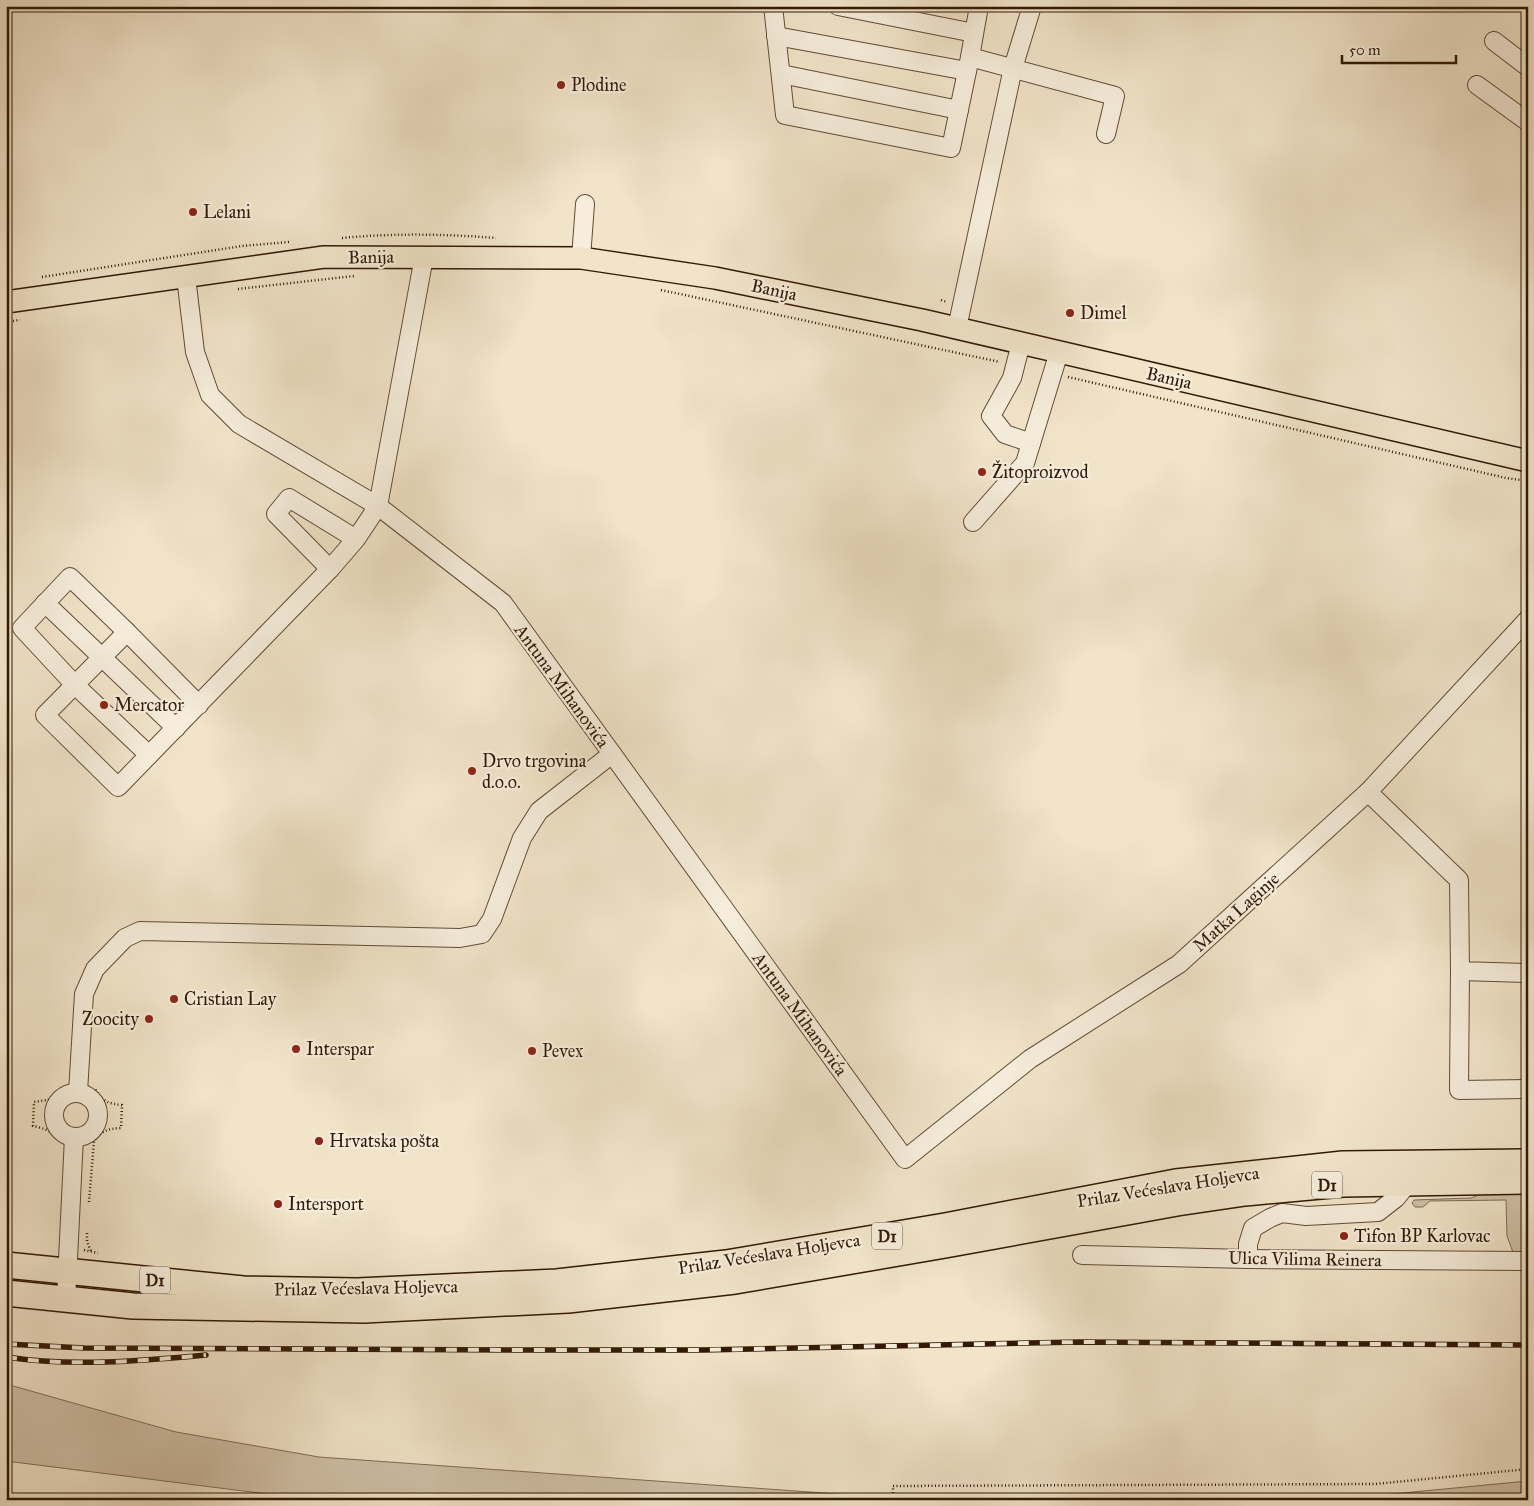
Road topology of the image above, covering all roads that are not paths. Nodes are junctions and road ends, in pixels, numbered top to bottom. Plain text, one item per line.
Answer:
1 (773, 6) edge
2 (838, 6) edge
3 (979, 6) edge
4 (1032, 6) edge
5 (974, 33) junction
6 (776, 36) junction
7 (1494, 41) dead end
8 (969, 64) junction
9 (1528, 67) edge
10 (1013, 68) junction
11 (781, 74) junction
12 (1477, 86) dead end
13 (959, 110) junction
14 (1528, 122) edge
15 (1106, 134) dead end
16 (585, 204) dead end
17 (424, 256) junction
18 (581, 258) junction
19 (186, 277) junction
20 (6, 302) edge
21 (957, 328) junction
22 (1021, 343) junction
23 (1059, 352) junction
24 (1031, 443) junction
25 (1528, 461) edge
26 (378, 506) junction
27 (973, 522) dead end
28 (356, 539) junction
29 (330, 569) junction
30 (45, 603) junction
31 (1528, 619) edge
32 (127, 632) junction
33 (102, 658) junction
34 (75, 685) junction
35 (199, 705) junction
36 (176, 728) junction
37 (612, 754) junction
38 (149, 755) junction
39 (1368, 792) junction
40 (1460, 971) junction
41 (1528, 973) edge
42 (1528, 1089) edge
43 (78, 1092) junction
44 (74, 1137) junction
45 (905, 1159) joint
46 (1528, 1162) edge
47 (1528, 1181) edge
48 (1409, 1182) junction
49 (1245, 1193) junction
50 (1282, 1213) junction
51 (1082, 1255) dead end
52 (1248, 1259) junction
53 (1528, 1261) edge
54 (6, 1265) edge
55 (68, 1271) junction
56 (6, 1293) edge
57 (66, 1300) junction

1 - 6 street
2 - 5 street
3 - 5 street
4 - 10 street
5 - 8 street
6 - 8 street
6 - 11 street
7 - 9 street
8 - 10 street
8 - 13 street
10 - 15 street
10 - 21 street
11 - 13 street
11 - 13 street
12 - 14 street
16 - 18 street
17 - 18 main road, Banija
17 - 19 main road, Banija
17 - 26 street
18 - 21 main road, Banija
19 - 20 main road, Banija
19 - 26 street, Antuna Mihanovića
21 - 22 main road, Banija
22 - 23 main road, Banija
22 - 24 street
23 - 24 street
23 - 25 main road, Banija
24 - 27 street
26 - 28 street
26 - 37 street, Antuna Mihanovića
28 - 29 street
28 - 29 street
29 - 35 street
30 - 32 street
30 - 33 street
30 - 34 street
31 - 39 street, Matka Laginje
32 - 33 street
32 - 35 street
33 - 34 street
33 - 36 street
34 - 38 street
34 - 38 street
35 - 36 street
36 - 38 street
37 - 43 street
37 - 45 street, Antuna Mihanovića
39 - 40 street
39 - 45 street, Matka Laginje
40 - 41 street
40 - 42 street
43 - 44 street
43 - 44 street
44 - 55 street
46 - 55 highway, Prilaz Većeslava Holjevca / D1
47 - 48 highway, Prilaz Većeslava Holjevca / D1
48 - 49 highway, Prilaz Većeslava Holjevca / D1
48 - 50 street
49 - 50 street
49 - 57 highway, Prilaz Većeslava Holjevca / D1
50 - 52 street
51 - 52 street, Ulica Vilima Reinera
52 - 53 street, Ulica Vilima Reinera
54 - 55 highway, Prilaz Većeslava Holjevca / D1
55 - 57 street
56 - 57 highway, Prilaz Većeslava Holjevca / D1

